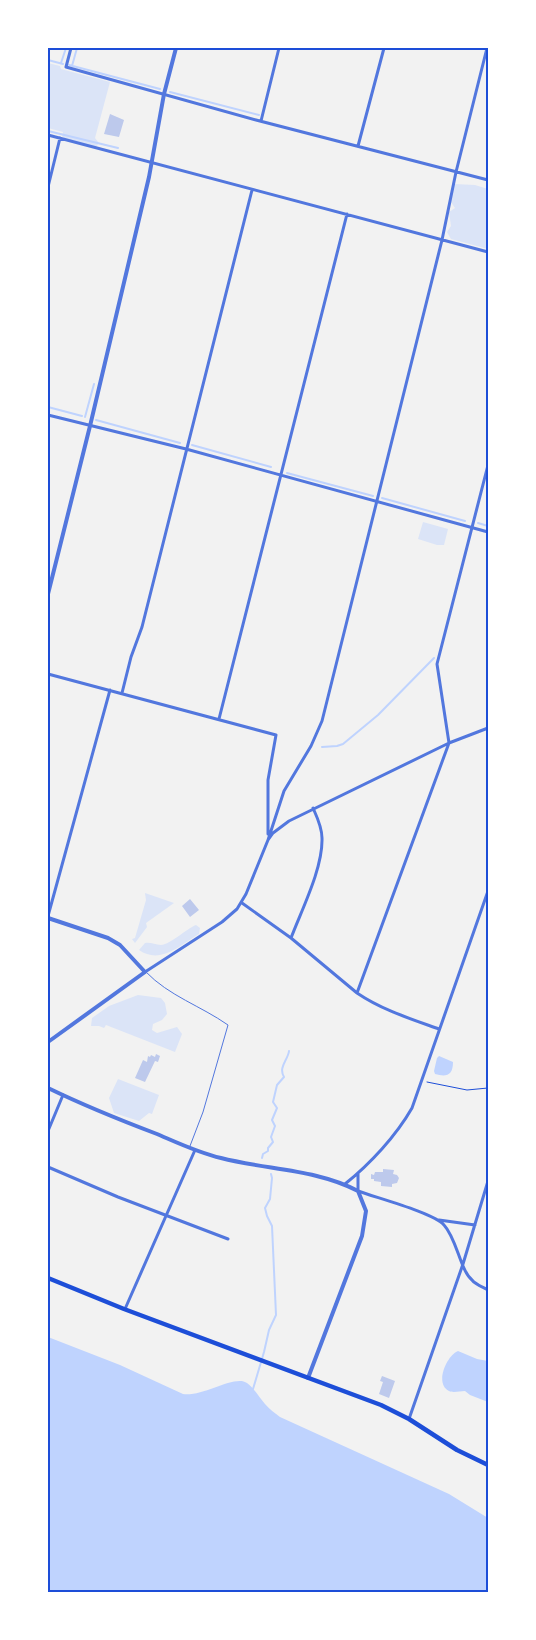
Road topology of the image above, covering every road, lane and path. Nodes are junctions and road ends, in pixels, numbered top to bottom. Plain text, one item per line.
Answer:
1 (71, 48) edge
2 (176, 48) edge
3 (279, 48) edge
4 (384, 48) edge
5 (487, 48) edge
6 (164, 94) junction
7 (260, 121) junction
8 (48, 135) edge
9 (60, 138) junction
10 (358, 146) junction
11 (152, 162) junction
12 (456, 172) junction
13 (488, 180) edge
14 (48, 187) edge
15 (252, 190) junction
16 (347, 214) junction
17 (442, 240) junction
18 (488, 252) edge
19 (48, 415) edge
20 (90, 426) junction
21 (186, 449) junction
22 (488, 465) edge
23 (280, 475) junction
24 (376, 502) junction
25 (473, 528) junction
26 (488, 532) edge
27 (48, 594) edge
28 (48, 674) edge
29 (110, 690) junction
30 (122, 693) junction
31 (219, 719) junction
32 (488, 728) edge
33 (448, 743) junction
34 (314, 808) junction
35 (268, 840) junction
36 (488, 892) edge
37 (242, 903) junction
38 (48, 917) edge
39 (291, 938) junction
40 (145, 972) junction
41 (357, 993) junction
42 (439, 1029) junction
43 (48, 1042) edge
44 (422, 1080) junction
45 (48, 1088) edge
46 (488, 1088) edge
47 (62, 1095) junction
48 (48, 1130) edge
49 (190, 1148) junction
50 (195, 1150) junction
51 (48, 1167) edge
52 (358, 1173) junction
53 (488, 1181) edge
54 (345, 1184) junction
55 (358, 1191) junction
56 (166, 1215) junction
57 (438, 1220) junction
58 (475, 1224) junction
59 (228, 1239) dead end
60 (463, 1264) junction
61 (48, 1278) edge
62 (488, 1290) edge
63 (124, 1309) junction
64 (308, 1378) junction
65 (409, 1419) junction
66 (488, 1465) edge

1 - 6 street
2 - 6 street
3 - 7 street
4 - 10 street
5 - 12 street
6 - 7 street
6 - 11 street
7 - 10 street
8 - 9 street
9 - 11 street
9 - 14 street
10 - 12 street
11 - 15 street
11 - 20 street
12 - 13 street
12 - 17 street
15 - 16 street
15 - 21 street
16 - 17 street
16 - 23 street
17 - 18 street
17 - 24 street
19 - 20 street
20 - 21 street
20 - 27 street
21 - 23 street
21 - 30 street
22 - 25 street
23 - 24 street
23 - 31 street
24 - 25 street
24 - 35 street
25 - 26 street
25 - 33 street
28 - 29 street
29 - 30 street
29 - 38 street
30 - 31 street
31 - 35 street
32 - 33 street
33 - 34 street
33 - 41 street
34 - 35 street
34 - 39 street
35 - 37 street
36 - 42 street
37 - 39 street
37 - 40 street
38 - 40 street
39 - 41 street
40 - 43 street
40 - 49 lane
41 - 42 street
42 - 44 street
44 - 46 path
44 - 52 street
45 - 47 street
47 - 48 street
47 - 49 street
49 - 50 street
50 - 54 street
50 - 56 street
51 - 56 street
52 - 54 street
52 - 55 street
53 - 58 street
54 - 55 street
55 - 57 street
55 - 64 street
56 - 59 street
56 - 63 street
57 - 58 street
57 - 60 street
58 - 60 street
60 - 62 street
60 - 65 street
61 - 63 main road
63 - 64 main road
64 - 65 main road
65 - 66 main road

